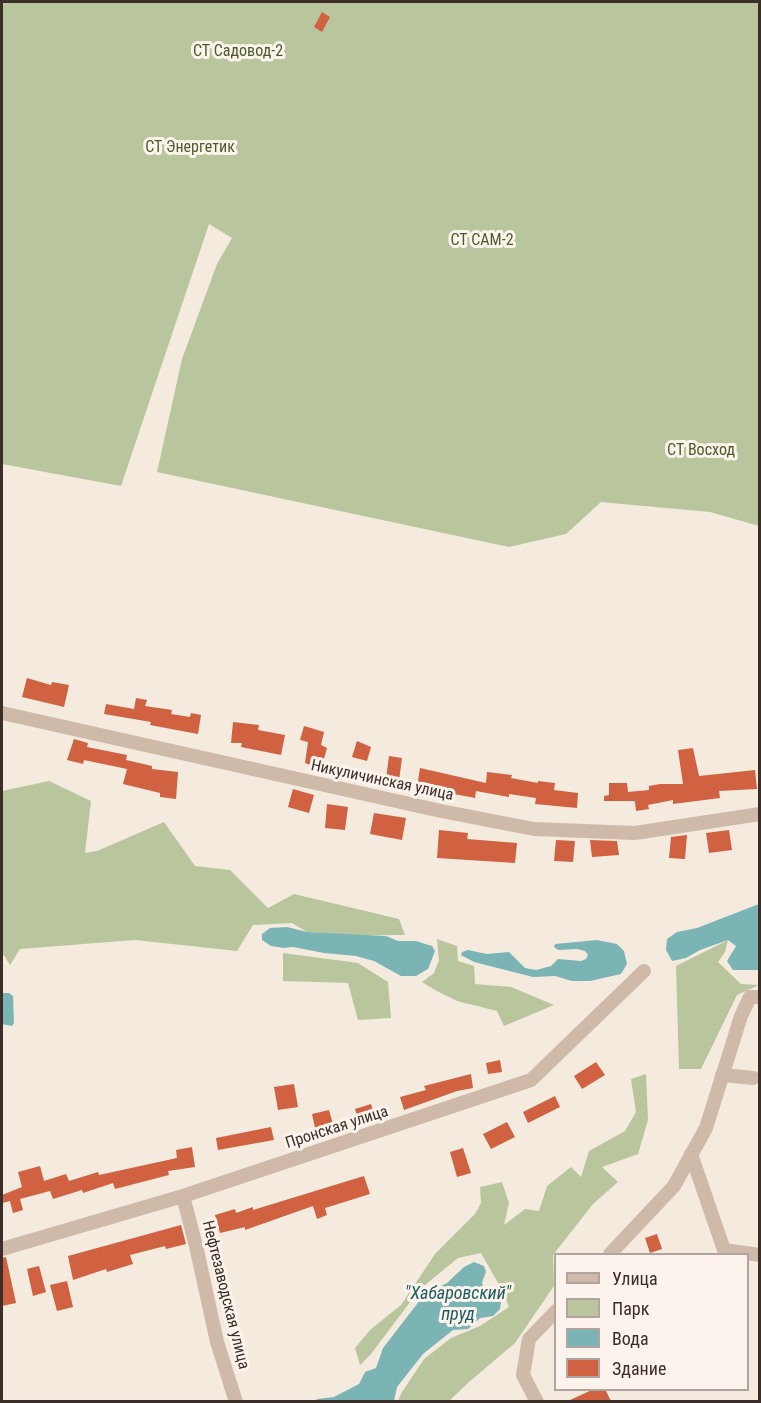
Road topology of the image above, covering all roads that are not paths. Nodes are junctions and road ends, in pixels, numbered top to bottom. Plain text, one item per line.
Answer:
1 (2, 713) edge
2 (759, 814) edge
3 (644, 971) dead end
4 (759, 997) edge
5 (722, 1075) junction
6 (753, 1078) dead end
7 (691, 1154) junction
8 (183, 1196) junction
9 (2, 1249) edge
10 (611, 1253) edge
11 (745, 1253) edge
12 (554, 1312) edge
13 (236, 1401) edge
14 (537, 1401) edge

1 - 2 street, Никуличинская улица
3 - 8 street, Пронская улица
4 - 5 street
5 - 6 street
5 - 7 street
7 - 10 street
7 - 11 street
8 - 9 street, Пронская улица
8 - 13 street, Нефтезаводская улица
12 - 14 street

